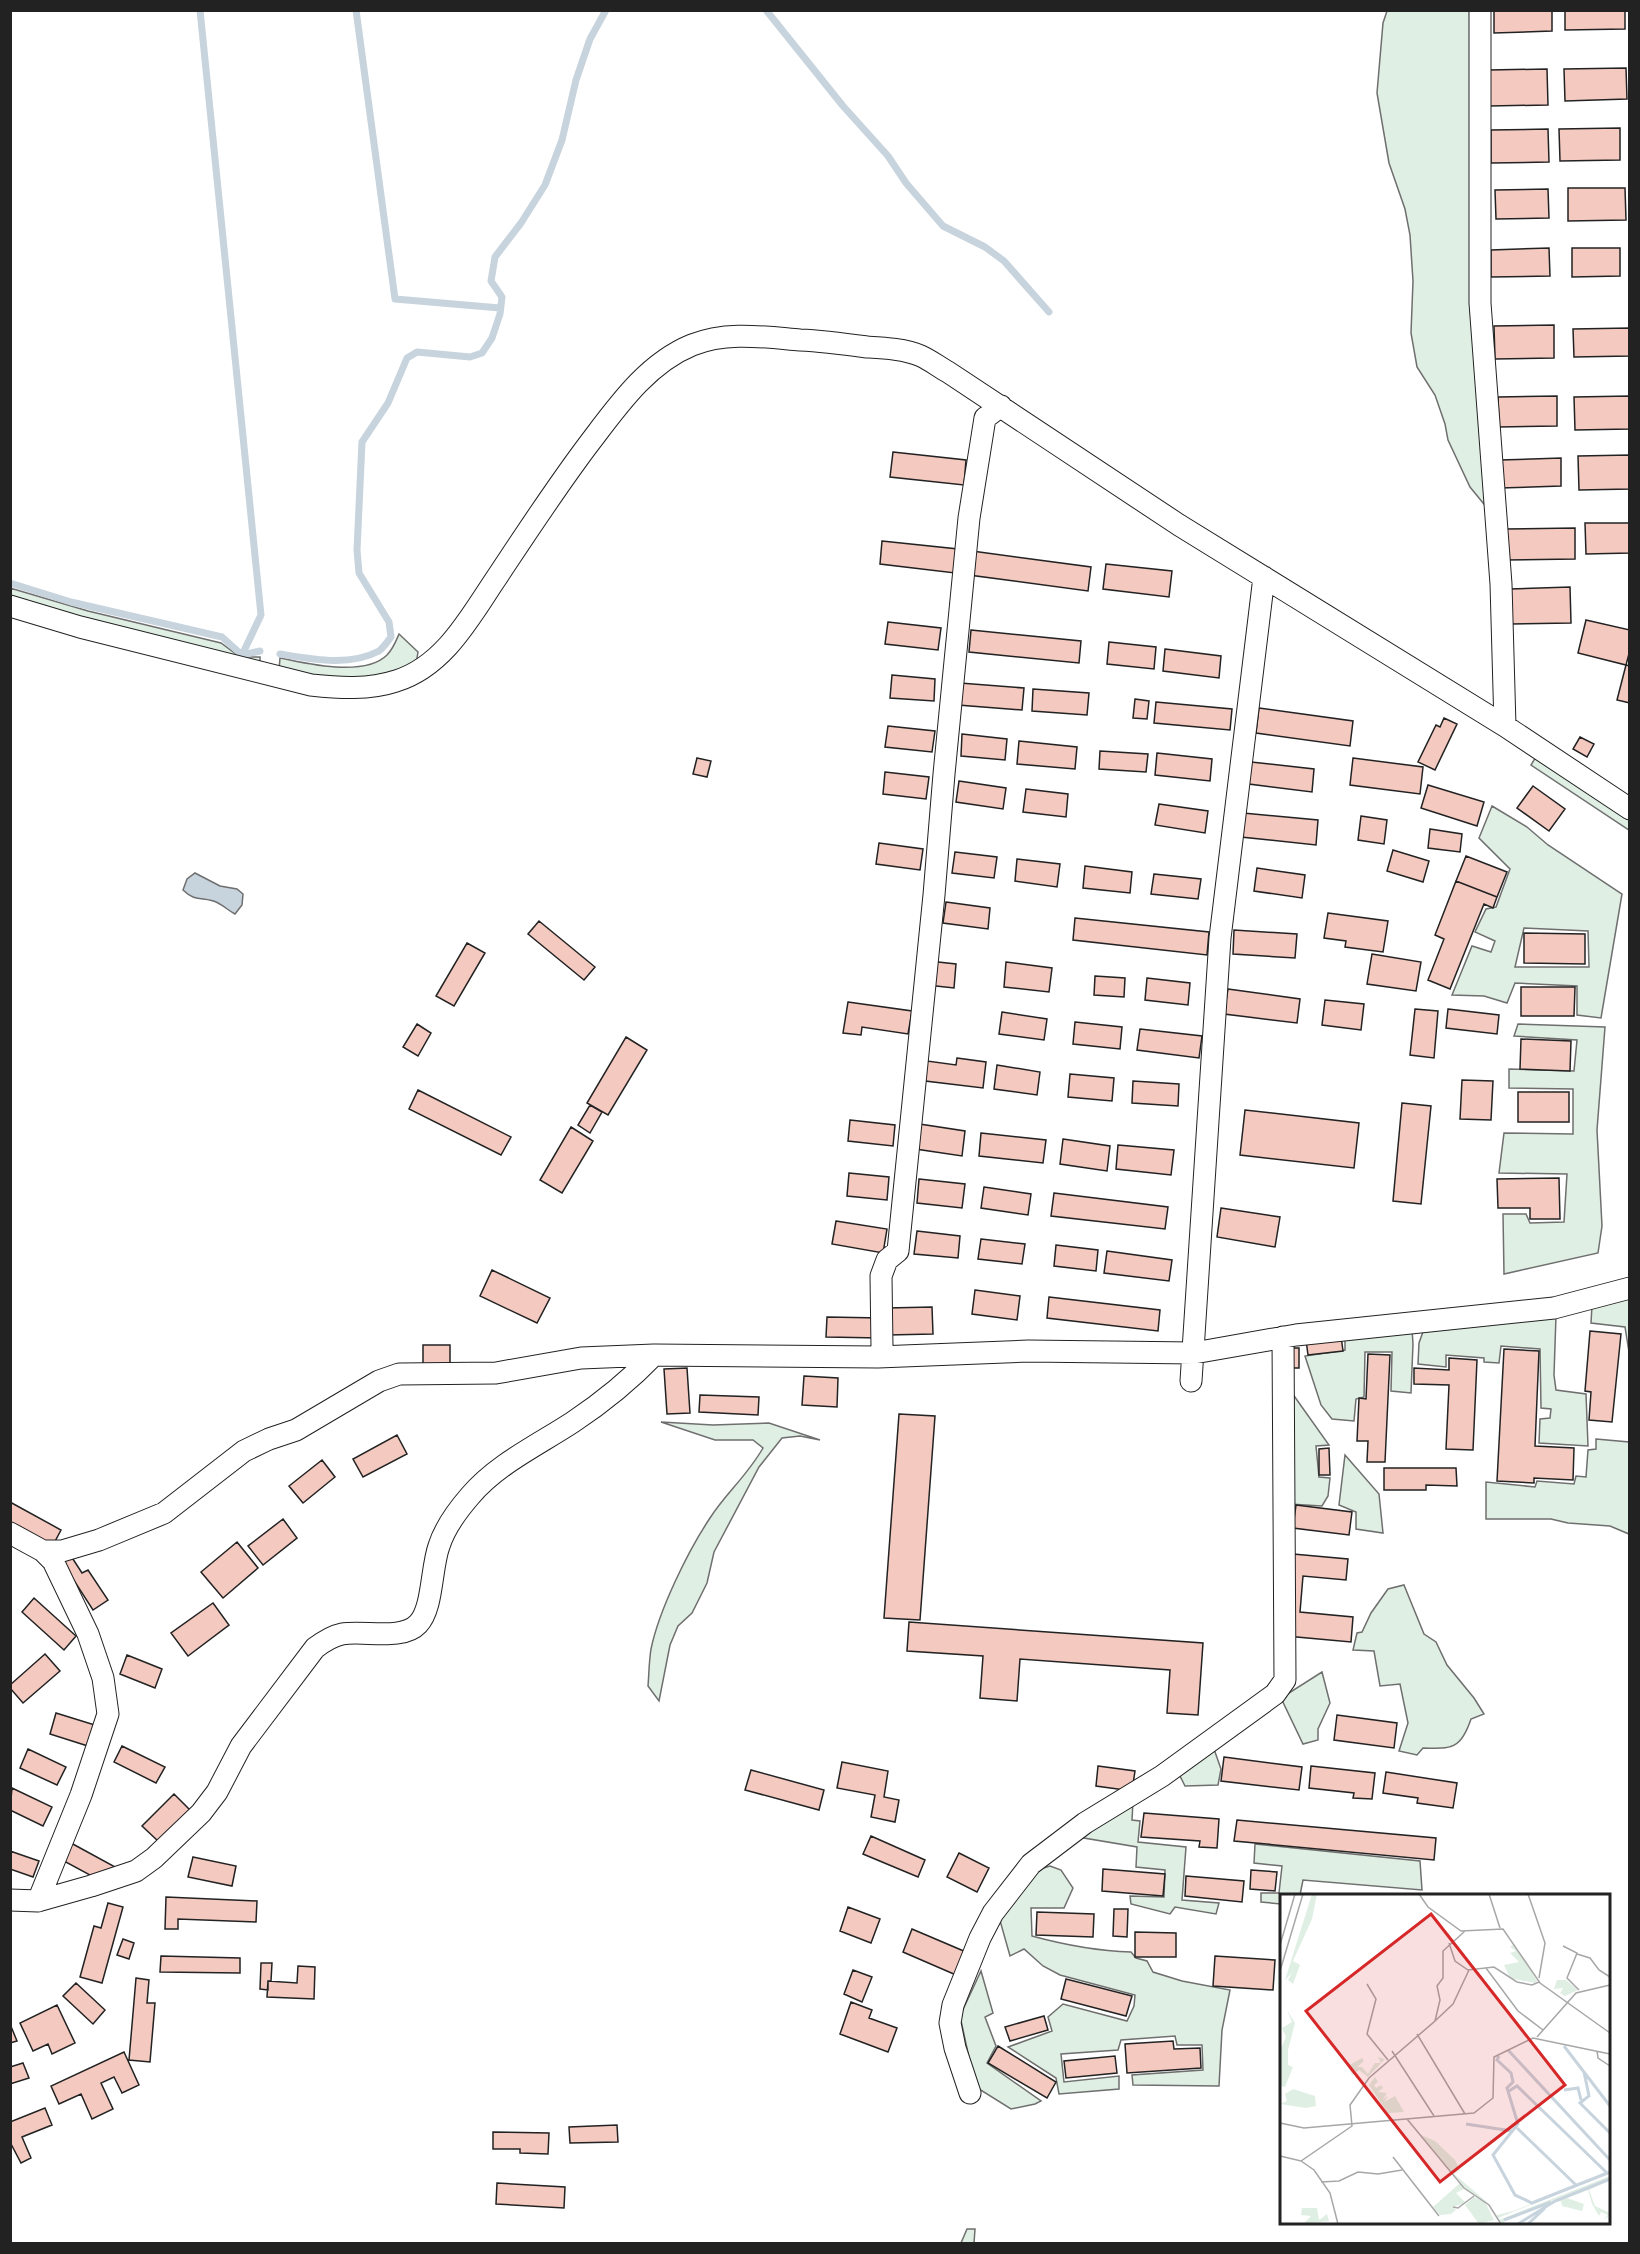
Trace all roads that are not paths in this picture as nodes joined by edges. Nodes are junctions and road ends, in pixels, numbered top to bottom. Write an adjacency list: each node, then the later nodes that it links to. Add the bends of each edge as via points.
1 (1480, 10): 5 (street, via 1480,303 1501,584)
2 (1002, 406): 3 (street); 4 (street, via 920,356 891,349 747,336 720,337 692,345 644,377 620,403 562,479 466,624 424,668 397,681 341,688 311,685); 11 (street, via 985,418 969,518 898,1251 887,1260 881,1276)
3 (1264, 577): 5 (street); 9 (street, via 1220,938)
4 (10, 606)
5 (1505, 726): 6 (street)
6 (1629, 809)
7 (1629, 1288): 8 (street, via 1554,1308)
8 (1283, 1337): 9 (street); 17 (street, via 1285,1680 1275,1694 1162,1776 1085,1823 1031,1864 993,1912 953,2005 950,2023)
9 (1194, 1353): 11 (street, via 1028,1351); 12 (street)
10 (654, 1355): 11 (street); 14 (street, via 581,1358 496,1373 399,1374 379,1381 296,1430 244,1451 164,1514 99,1540 62,1551); 16 (street, via 627,1383 492,1475 472,1494 452,1520 438,1548 428,1605 416,1626 403,1632 341,1634 325,1640 285,1685 241,1746 201,1813 154,1858 136,1871)
11 (879, 1357)
12 (1191, 1381)
13 (10, 1533): 14 (street)
14 (42, 1551): 16 (street, via 53,1561 88,1634 103,1678 108,1714 81,1795)
15 (10, 1900): 16 (street)
16 (38, 1901)
17 (970, 2092)

